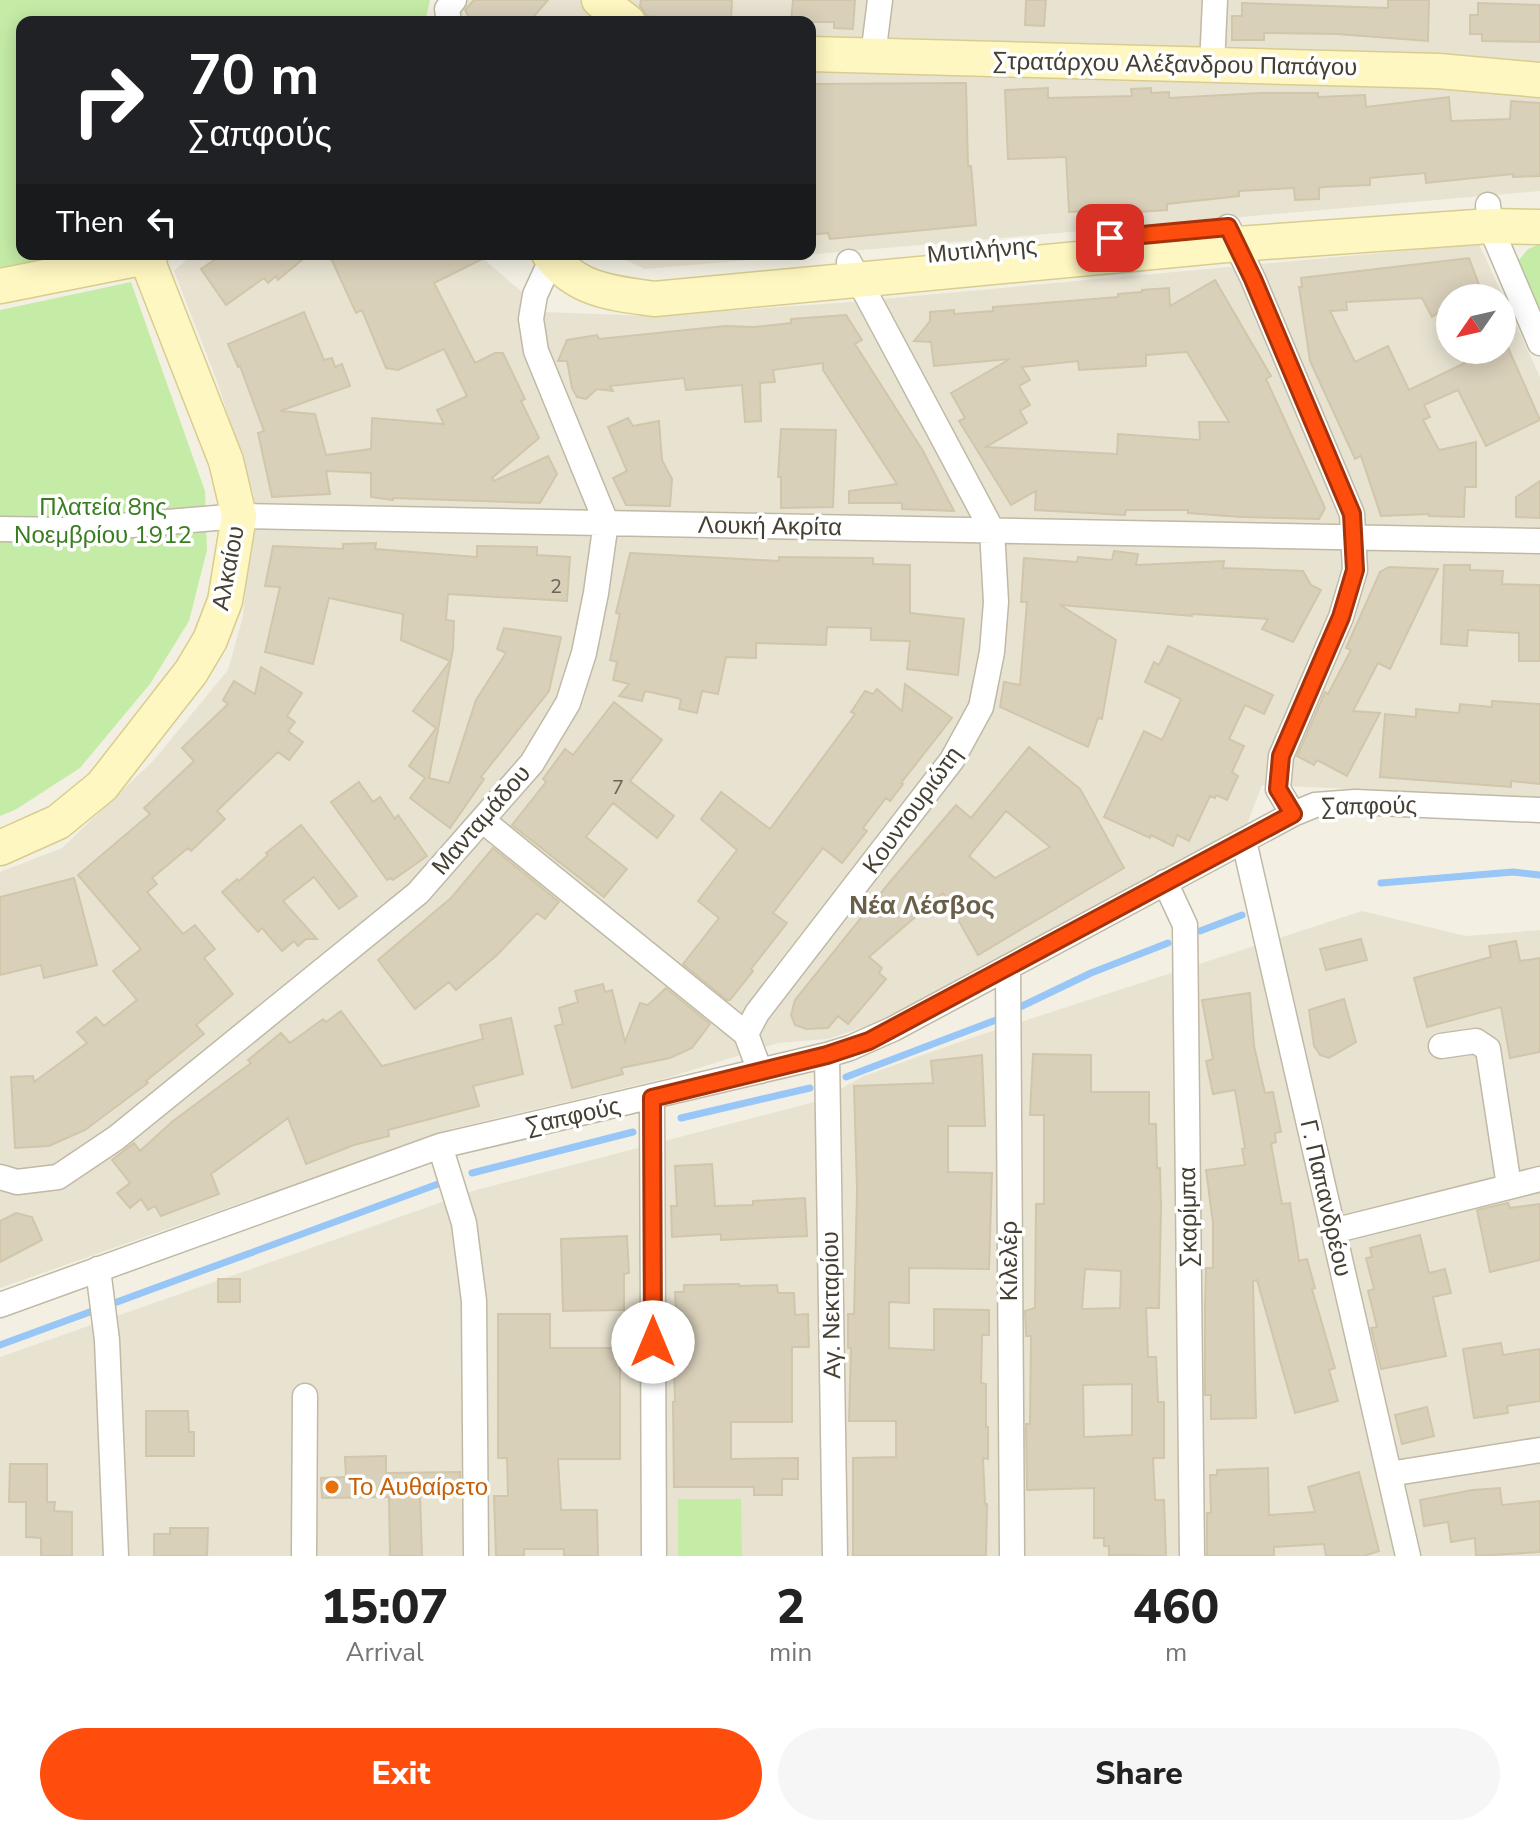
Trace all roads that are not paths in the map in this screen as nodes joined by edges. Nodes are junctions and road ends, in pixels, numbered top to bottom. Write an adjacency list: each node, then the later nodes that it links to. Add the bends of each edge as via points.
1 (599, 0): 4 (street)
2 (880, 0): 6 (street)
3 (1215, 0): 7 (street)
4 (621, 16)
5 (816, 54): 6 (street, Στρατάρχου Αλέξανδρου Παπάγου)
6 (873, 56): 7 (street, Στρατάρχου Αλέξανδρου Παπάγου)
7 (1212, 65): 8 (street, Στρατάρχου Αλέξανδρου Παπάγου, via 1438,71)
8 (1540, 80)
9 (1540, 204): 10 (street, Μυτιλήνης)
10 (1489, 216): 11 (street, Μυτιλήνης); 12 (street, Μυτιλήνης); 19 (street)
11 (1540, 227)
12 (1233, 236): 17 (street, Μυτιλήνης); 24 (street, via 1352,514)
13 (129, 260): 18 (street)
14 (151, 260): 20 (street, Αλκαίου, via 226,461)
15 (548, 260): 21 (street, via 531,319 536,351)
16 (554, 260): 17 (street, Μυτιλήνης, via 594,289 654,299)
17 (854, 271): 23 (street, Κουντουριώτη)
18 (0, 286)
19 (1540, 343)
20 (239, 516): 21 (street, Λουκή Ακρίτα); 22 (street, Λουκή Ακρίτα, via 72,530); 30 (street, Αλκαίου, via 225,601 191,672 83,803 58,822)
21 (606, 522): 23 (street, Λουκή Ακρίτα); 28 (street, Μανταμάδου, via 590,623 568,703 532,763)
22 (0, 529)
23 (992, 530): 24 (street, Λουκή Ακρίτα); 33 (street, Κουντουριώτη, via 996,602 981,707 952,760)
24 (1355, 537): 25 (street, Λουκή Ακρίτα); 27 (street, via 1355,570 1341,617 1281,756 1278,789)
25 (1540, 541)
26 (1540, 810): 27 (street, Σαπφούς, via 1355,802 1315,805)
27 (1293, 814): 29 (street, Σαπφούς)
28 (482, 820): 33 (street); 39 (street, Μανταμάδου, via 418,893 116,1138 58,1177 17,1182)
29 (1244, 841): 31 (street, Σαπφούς); 42 (street, Γ. Παπανδρέου)
30 (0, 848)
31 (1165, 882): 32 (street, Σαπφούς); 54 (street, Σκαρίμπα, via 1185,925)
32 (1008, 967): 35 (street, Σαπφούς, via 869,1041); 53 (street, Κιλελέρ)
33 (746, 1034): 36 (street)
34 (1441, 1046): 41 (street, via 1476,1041 1488,1049)
35 (827, 1055): 36 (street, Σαπφούς); 52 (street, Αγ. Νεκταρίου)
36 (760, 1071): 37 (street, Σαπφούς)
37 (652, 1098): 38 (street, Σαπφούς); 51 (street)
38 (440, 1146): 43 (street, Σαπφούς); 50 (street, via 464,1223 474,1301)
39 (0, 1177)
40 (1540, 1179): 41 (street)
41 (1509, 1186): 42 (street)
42 (1333, 1231): 47 (street, Γ. Παπανδρέου)
43 (100, 1278): 44 (street, Σαπφούς); 48 (street)
44 (0, 1305)
45 (305, 1396): 49 (street)
46 (1540, 1450): 47 (street)
47 (1389, 1474): 55 (street, Γ. Παπανδρέου)
48 (116, 1556)
49 (304, 1556)
50 (476, 1556)
51 (654, 1556)
52 (835, 1556)
53 (1012, 1556)
54 (1192, 1556)
55 (1408, 1556)

